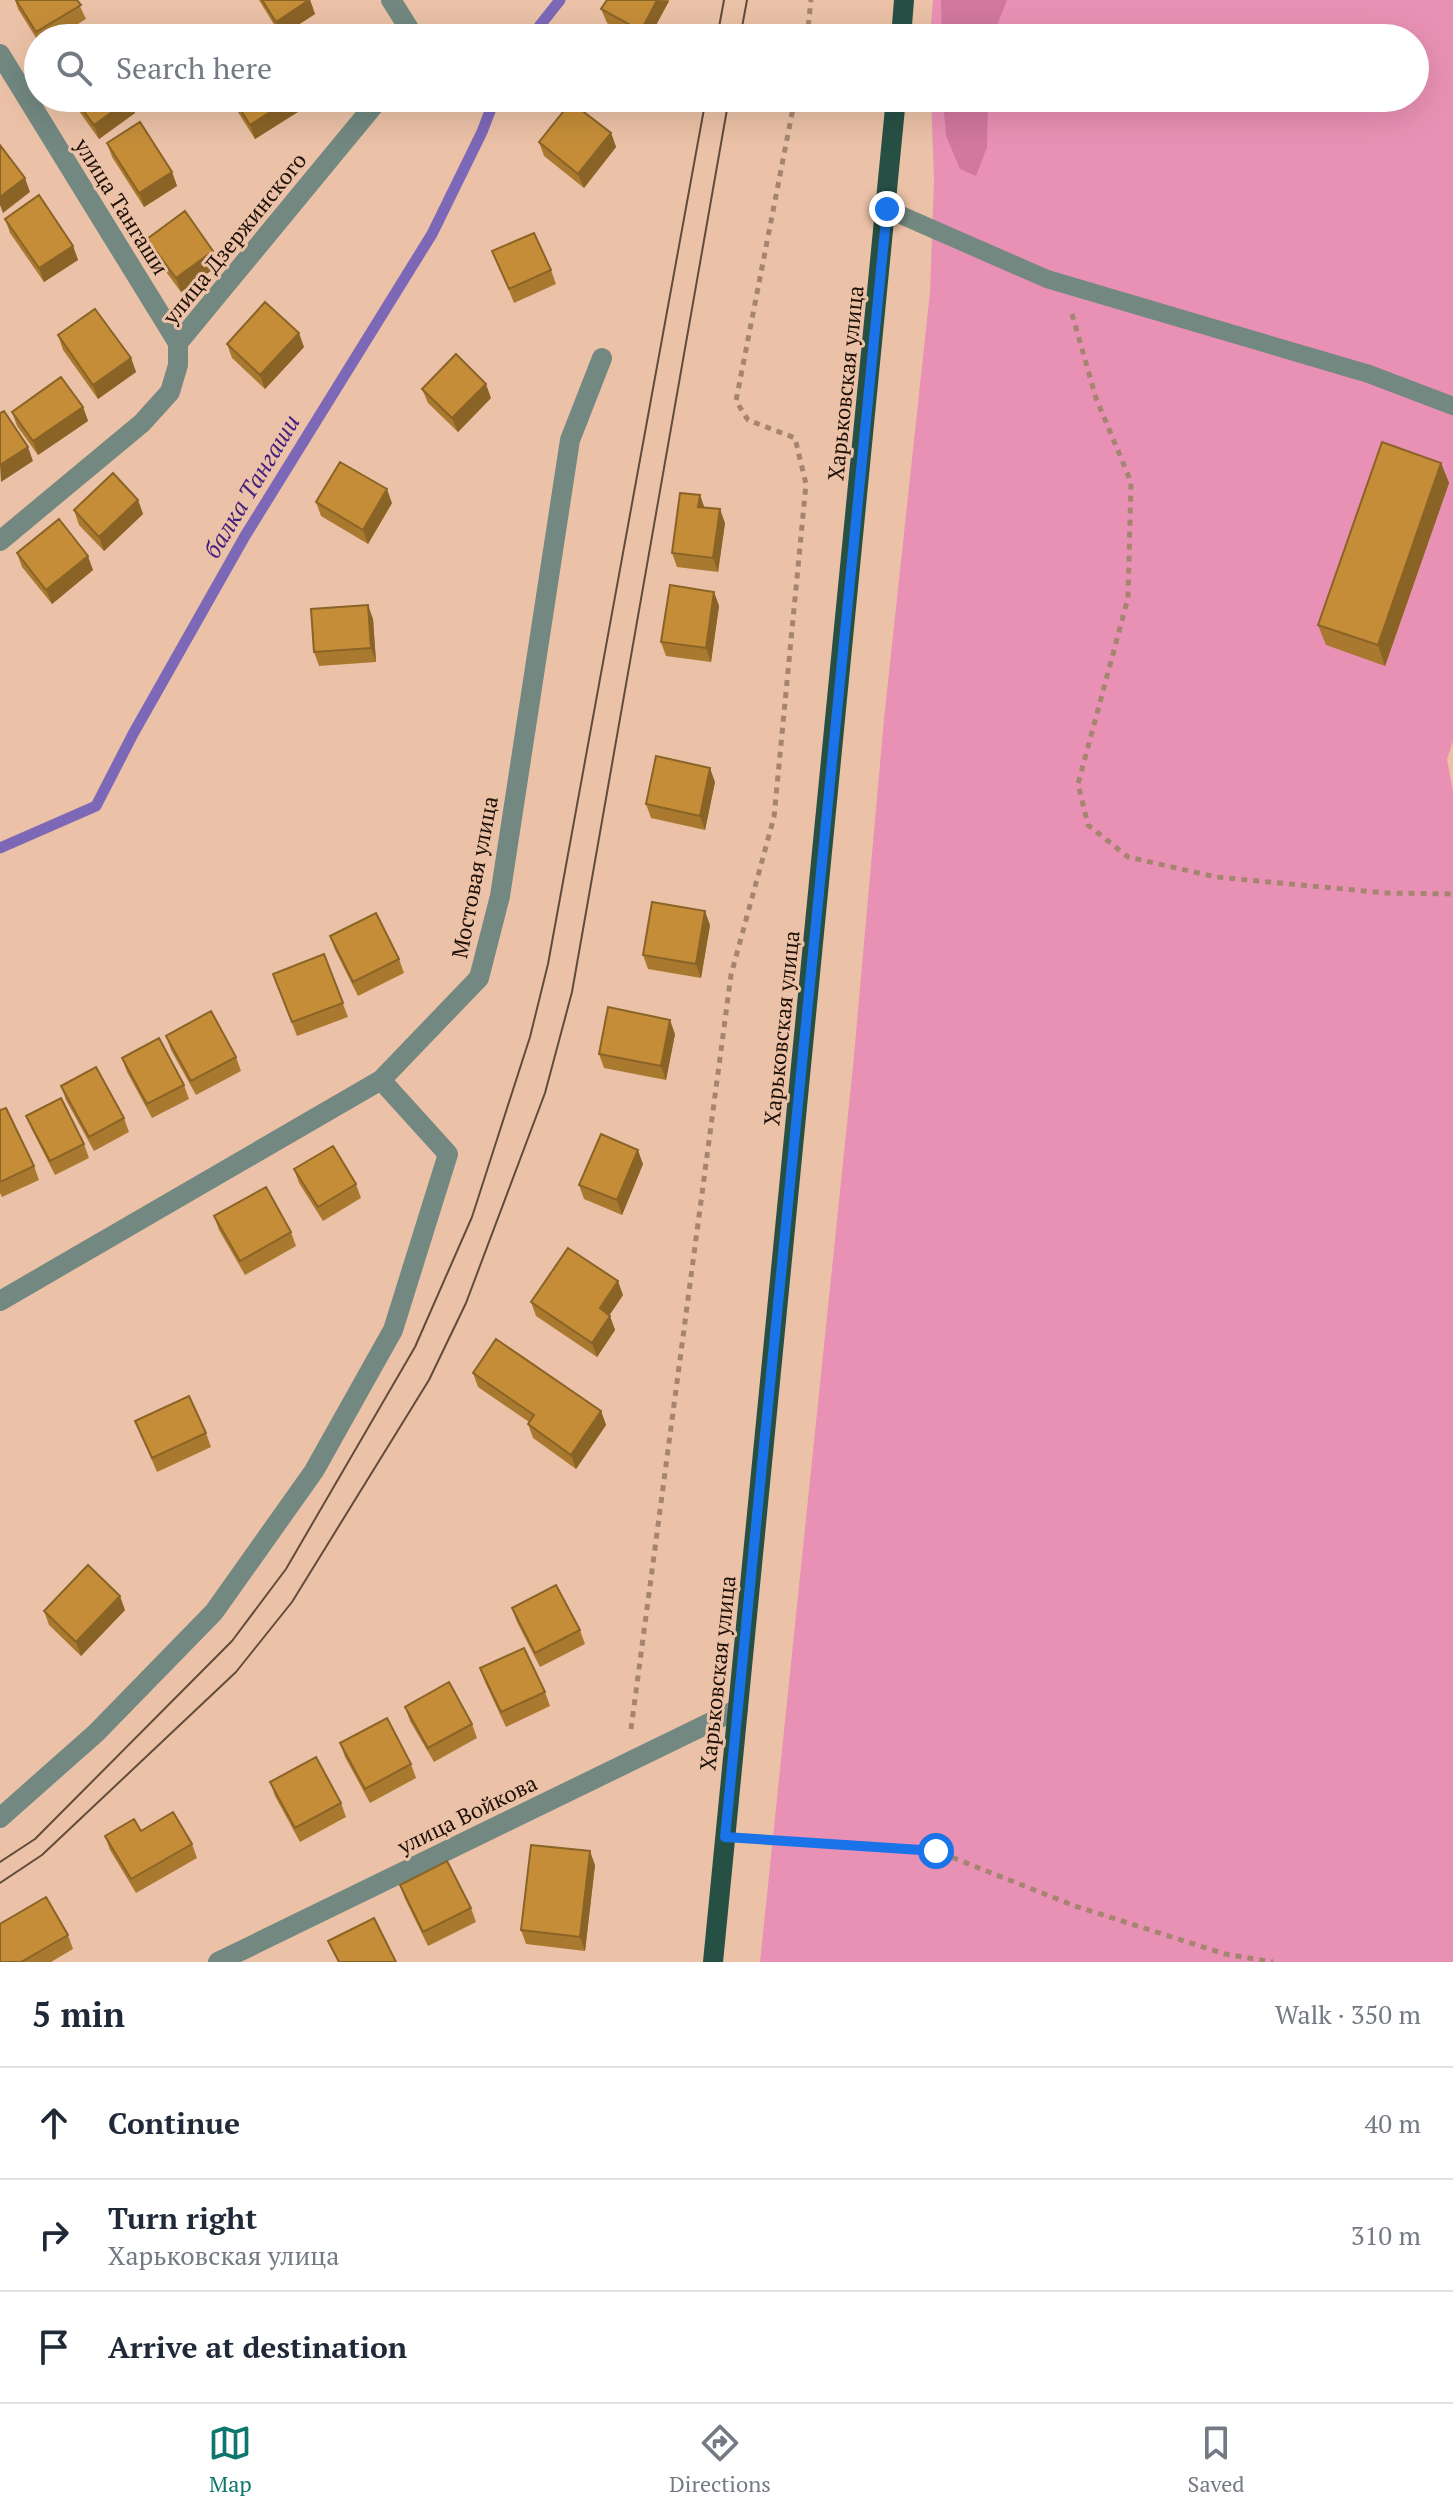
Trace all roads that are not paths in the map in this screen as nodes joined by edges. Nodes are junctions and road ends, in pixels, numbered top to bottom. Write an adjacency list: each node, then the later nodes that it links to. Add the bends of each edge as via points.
1 (391, 0): 3 (street)
2 (904, 0): 4 (main road)
3 (406, 24)
4 (902, 24)
5 (0, 54): 6 (street, улица Тангаши)
6 (24, 93)
7 (36, 112): 11 (street, улица Тангаши)
8 (368, 112): 11 (street, улица Дзержинского)
9 (895, 112): 10 (main road, Харьковская улица)
10 (887, 209): 13 (lane, via 1047,279 1369,374); 17 (main road, Харьковская улица)
11 (178, 343): 14 (street, улица Дзержинского, via 170,392 142,423)
12 (602, 358): 15 (street, Мостовая улица, via 570,440 500,896 479,978)
13 (1453, 406)
14 (0, 541)
15 (381, 1080): 16 (street, Мостовая улица); 18 (street, via 448,1154 393,1330 314,1471 214,1612 96,1733)
16 (0, 1301)
17 (738, 1709): 19 (street, улица Войкова); 20 (main road, Харьковская улица)
18 (0, 1818)
19 (218, 1962)
20 (713, 1962)

